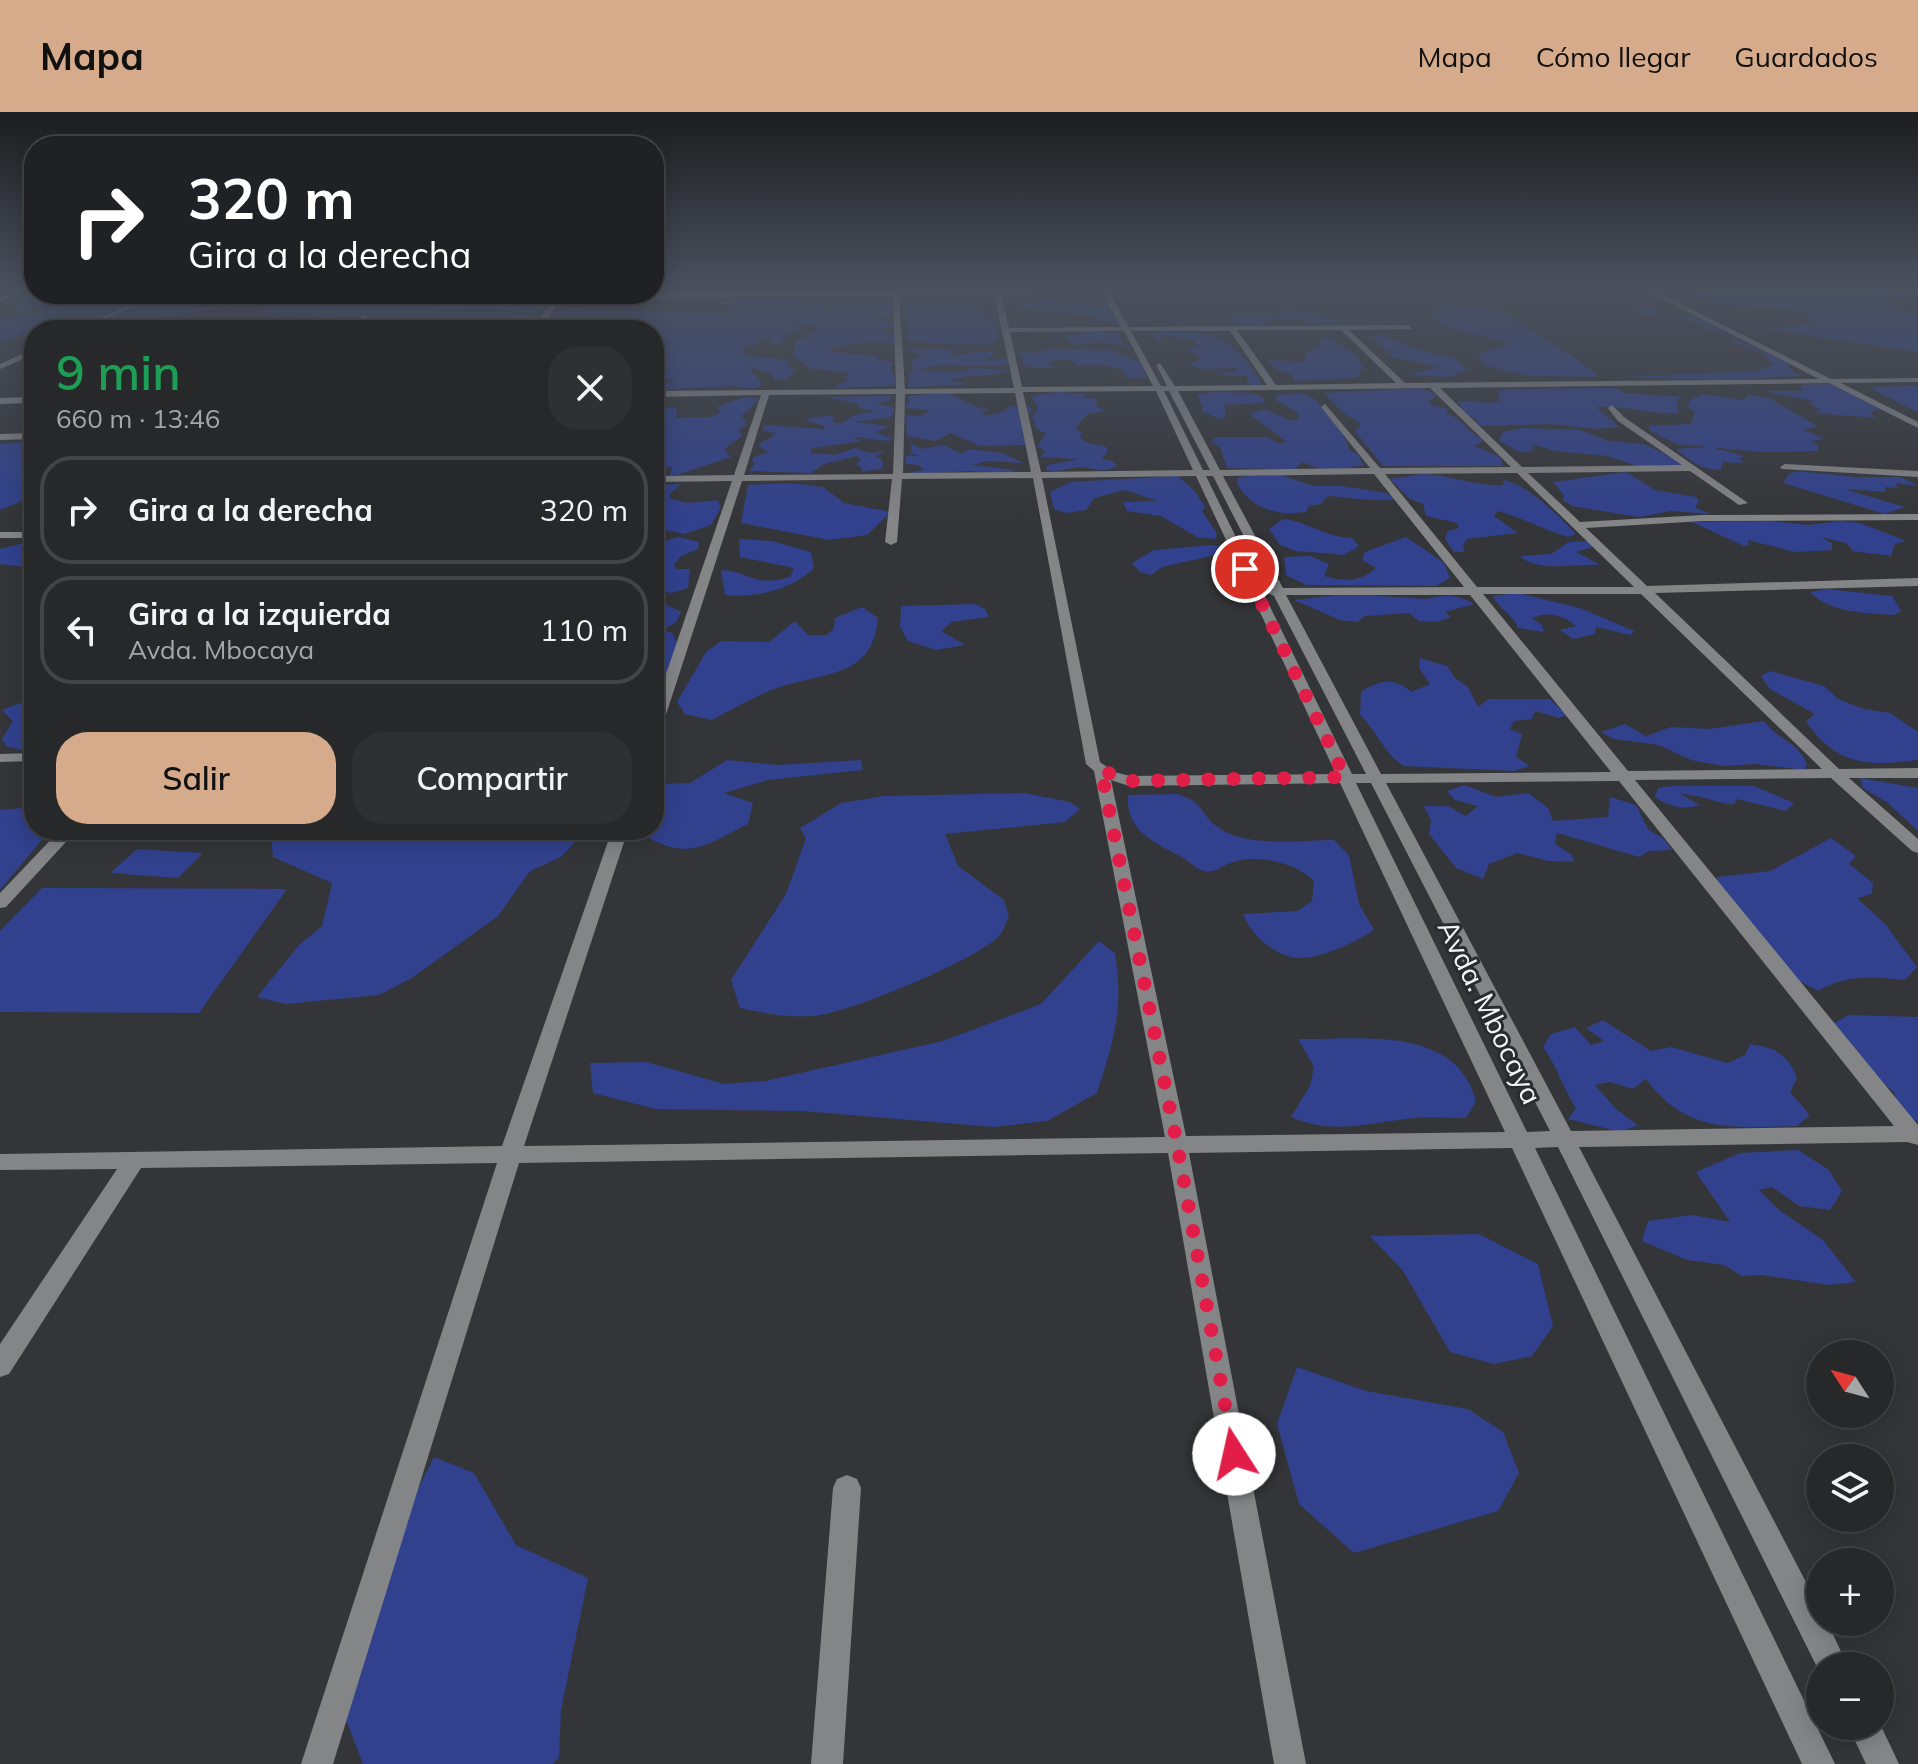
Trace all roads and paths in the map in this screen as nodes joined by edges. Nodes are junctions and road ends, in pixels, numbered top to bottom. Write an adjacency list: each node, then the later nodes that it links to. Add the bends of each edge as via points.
1 (901, 366): 14 (street)
2 (1015, 366): 13 (street)
3 (1153, 366): 12 (street, Avda. Mbocaya)
4 (1258, 366): 11 (street)
5 (1382, 366): 10 (street)
6 (1802, 366): 7 (street)
7 (1830, 380): 8 (street); 9 (street); 21 (street)
8 (1918, 380)
9 (1431, 384): 10 (street); 26 (street)
10 (1402, 385): 11 (street)
11 (1273, 387): 12 (street)
12 (1166, 389): 13 (street); 28 (street, Avda. Mbocaya)
13 (1020, 390): 14 (street); 30 (street)
14 (903, 392): 15 (street); 31 (street)
15 (766, 393): 16 (street); 32 (street)
16 (664, 394)
17 (24, 400): 18 (street)
18 (0, 401)
19 (1325, 407): 27 (street)
20 (1612, 408): 25 (street)
21 (1918, 425)
22 (24, 436): 23 (street)
23 (0, 437)
24 (1785, 467): 29 (street)
25 (1692, 468): 26 (street); 34 (street)
26 (1520, 470): 27 (street); 36 (street)
27 (1378, 472): 28 (street); 41 (street)
28 (1207, 473): 30 (street); 43 (street, Avda. Mbocaya); 44 (street)
29 (1918, 474)
30 (1037, 475): 31 (street); 48 (street, via 1093,764)
31 (900, 476): 32 (street); 39 (street)
32 (739, 478): 33 (street); 45 (street)
33 (664, 479)
34 (1743, 503)
35 (1918, 517): 36 (street, via 1703,518)
36 (1578, 525): 42 (street)
37 (0, 535): 38 (street)
38 (24, 535)
39 (891, 542)
40 (1918, 582): 42 (street)
41 (1475, 590): 42 (street); 44 (street); 49 (street)
42 (1647, 590): 51 (street)
43 (1257, 592): 44 (street); 52 (street, Avda. Mbocaya)
44 (1280, 592): 53 (street)
45 (664, 700)
46 (24, 757): 47 (street)
47 (0, 758)
48 (1101, 770): 52 (street, via 1129,781); 61 (street)
49 (1623, 773): 51 (street); 53 (street); 58 (street)
50 (1918, 773): 51 (street)
51 (1835, 774): 56 (street)
52 (1345, 777): 53 (street); 59 (street, Avda. Mbocaya)
53 (1376, 777): 60 (street)
54 (60, 840): 57 (street)
55 (617, 840): 62 (street)
56 (1918, 848)
57 (0, 903)
58 (1916, 1136): 60 (street)
59 (1521, 1140): 60 (street); 61 (street); 72 (street, Avda. Mbocaya)
60 (1565, 1140): 67 (street)
61 (1177, 1144): 62 (street); 71 (street)
62 (511, 1152): 63 (street); 69 (street)
63 (134, 1161): 64 (street); 65 (street)
64 (0, 1162)
65 (0, 1366)
66 (847, 1488): 70 (street)
67 (1826, 1652)
68 (1871, 1740): 73 (street)
69 (317, 1764)
70 (827, 1764)
71 (1290, 1764)
72 (1819, 1764)
73 (1883, 1764)

